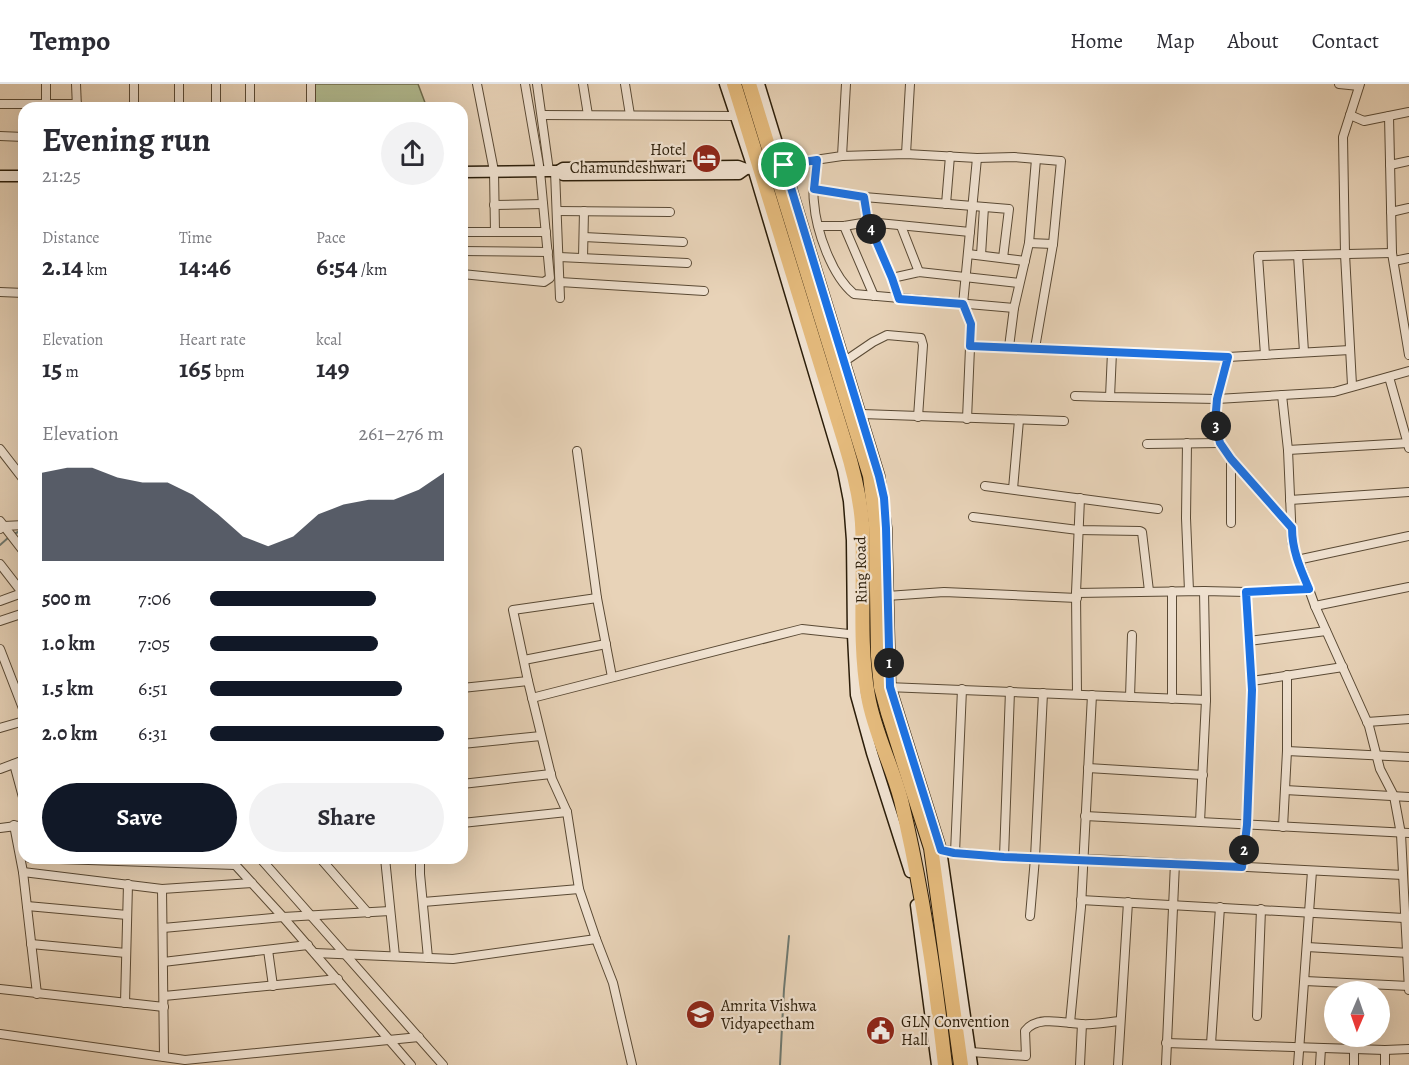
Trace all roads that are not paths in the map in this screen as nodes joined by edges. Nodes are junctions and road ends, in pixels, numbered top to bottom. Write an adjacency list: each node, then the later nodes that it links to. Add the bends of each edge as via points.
1 (46, 84): 21 (street)
2 (76, 84): 22 (street)
3 (134, 84): 23 (street)
4 (179, 84): 24 (street)
5 (216, 84): 25 (street)
6 (250, 84): 26 (street)
7 (311, 84): 27 (street)
8 (477, 84): 49 (street)
9 (525, 84): 50 (street)
10 (537, 84): 31 (street)
11 (583, 84): 33 (street)
12 (625, 84): 32 (street)
13 (724, 84): 34 (street)
14 (734, 84): 48 (highway, Ring Road)
15 (749, 84): 46 (highway, Ring Road)
16 (759, 84): 46 (street)
17 (846, 84): 40 (street)
18 (910, 84): 39 (street)
19 (1339, 84): 20 (street)
20 (1359, 85): 35 (street)
21 (46, 102)
22 (77, 102)
23 (135, 102)
24 (179, 102)
25 (216, 102)
26 (250, 102)
27 (311, 102)
28 (0, 104): 29 (street)
29 (18, 105)
30 (1409, 112): 36 (street)
31 (542, 115): 33 (street); 50 (street)
32 (630, 115): 33 (street); 34 (street)
33 (588, 116)
34 (735, 116): 48 (street)
35 (1350, 116): 36 (street, via 1360,121); 81 (street, via 1343,136)
36 (1389, 116): 47 (street)
37 (0, 136): 38 (street)
38 (18, 137)
39 (906, 154): 40 (street); 41 (street)
40 (842, 156): 44 (street)
41 (950, 156): 42 (street); 57 (street)
42 (977, 158): 43 (street); 59 (street)
43 (1036, 159): 76 (street); 77 (street, via 1061,161)
44 (817, 160): 46 (street); 54 (street)
45 (1409, 161): 47 (street)
46 (780, 165): 48 (street); 115 (street); 182 (highway, Ring Road, via 872,489 878,656)
47 (1390, 165): 65 (street)
48 (753, 168): 50 (street); 171 (highway, Ring Road, via 845,443 857,490 862,526)
49 (494, 171): 50 (street); 51 (street); 58 (street)
50 (551, 171): 56 (street); 62 (street)
51 (468, 172)
52 (0, 176): 53 (street)
53 (18, 176)
54 (814, 189): 55 (street); 67 (street)
55 (864, 197): 57 (street); 66 (street)
56 (543, 204): 58 (street); 72 (street)
57 (946, 204): 59 (street)
58 (494, 205): 71 (street)
59 (973, 207): 60 (street); 73 (street)
60 (984, 207): 82 (street); 87 (street, via 1009,209)
61 (1409, 208): 65 (street)
62 (557, 211): 63 (street); 84 (street)
63 (584, 212): 64 (street); 74 (street)
64 (670, 212)
65 (1391, 212): 85 (street)
66 (868, 222): 68 (street); 69 (street); 93 (street)
67 (819, 226): 68 (street); 100 (street, via 836,274 845,287 854,294)
68 (844, 226): 100 (street)
69 (901, 226): 73 (street); 91 (street)
70 (468, 232): 71 (street)
71 (495, 232): 72 (street)
72 (546, 232): 79 (street)
73 (970, 232): 80 (street)
74 (584, 237): 75 (street); 86 (street)
75 (683, 242)
76 (1029, 243): 77 (street); 89 (street)
77 (1053, 244): 108 (street)
78 (468, 251): 79 (street)
79 (548, 252): 92 (street, via 550,278 544,282)
80 (968, 254): 82 (street); 94 (street)
81 (1345, 254): 83 (street); 85 (street); 109 (street)
82 (981, 255): 87 (street)
83 (1298, 255): 111 (street); 112 (street, via 1258,256)
84 (558, 257): 86 (street); 95 (street)
85 (1393, 257): 88 (street); 105 (street)
86 (583, 258): 90 (street)
87 (1003, 258): 89 (street)
88 (1409, 258)
89 (1025, 261): 96 (street)
90 (687, 263)
91 (919, 272): 93 (street); 94 (street)
92 (468, 275)
93 (892, 278): 102 (street)
94 (965, 278): 96 (street); 103 (street)
95 (560, 282): 97 (street); 101 (street)
96 (1019, 283): 104 (street)
97 (704, 291)
98 (0, 292): 99 (street)
99 (18, 293)
100 (874, 296): 102 (street)
101 (560, 298)
102 (899, 299): 103 (street)
103 (963, 304): 104 (street); 106 (street, via 971,324)
104 (1014, 308): 107 (street)
105 (1405, 310): 113 (street)
106 (970, 346): 107 (street); 125 (street)
107 (1009, 347): 108 (street)
108 (1035, 348): 110 (street)
109 (1350, 350): 111 (street); 118 (street)
110 (1112, 352): 114 (street); 121 (street)
111 (1304, 352): 112 (street)
112 (1265, 355): 114 (street)
113 (1409, 355)
114 (1228, 357): 122 (street)
115 (845, 361): 123 (street); 124 (street, via 887,335 921,338)
116 (1409, 371): 117 (street)
117 (1389, 377): 118 (street); 131 (street)
118 (1352, 386): 120 (street, via 1334,392)
119 (1075, 396): 121 (street)
120 (1282, 396): 122 (street); 133 (street)
121 (1110, 398): 122 (street)
122 (1217, 399): 129 (street, via 1215,423)
123 (862, 414): 124 (street); 162 (street, via 884,498)
124 (918, 417): 125 (street)
125 (967, 419): 126 (street)
126 (1019, 420): 127 (street); 138 (street)
127 (1064, 421)
128 (1187, 443): 129 (street); 130 (street); 158 (street)
129 (1220, 443): 135 (street)
130 (1147, 444)
131 (1408, 445): 133 (street)
132 (0, 449): 136 (street)
133 (1288, 450): 141 (street)
134 (577, 451): 164 (street)
135 (1231, 459): 144 (street); 147 (street)
136 (18, 472)
137 (985, 486): 138 (street)
138 (1013, 489): 140 (street)
139 (1409, 492): 141 (street)
140 (1080, 498): 142 (street); 148 (street)
141 (1290, 500): 147 (street)
142 (1158, 508)
143 (973, 517): 148 (street)
144 (1231, 523)
145 (18, 525): 146 (street)
146 (1, 526): 150 (street)
147 (1292, 528): 151 (street)
148 (1078, 530): 156 (street, via 1142,532); 163 (street)
149 (1409, 536): 151 (street)
150 (18, 544)
151 (1297, 560): 155 (street)
152 (0, 564): 153 (street)
153 (18, 587)
154 (1409, 587): 166 (street)
155 (1309, 589): 160 (street); 166 (street)
156 (1149, 591): 157 (street); 163 (street)
157 (1172, 591): 158 (street); 191 (street)
158 (1189, 591): 159 (street)
159 (1204, 591): 160 (street); 192 (street)
160 (1246, 592): 172 (street)
161 (18, 596): 165 (street)
162 (887, 596): 163 (street, via 944,592); 182 (street)
163 (1077, 596): 186 (street)
164 (597, 598): 173 (street); 175 (street, via 513,610)
165 (0, 601)
166 (1315, 606): 169 (street)
167 (18, 617): 168 (street)
168 (0, 621)
169 (1326, 631): 172 (street); 176 (street)
170 (1132, 635): 189 (street)
171 (858, 636): 178 (street, via 802,629); 299 (highway, Ring Road, via 867,696 898,788 915,857 937,992)
172 (1249, 641): 180 (street)
173 (606, 644): 175 (street); 178 (street)
174 (0, 649): 188 (street)
175 (524, 660): 179 (street)
176 (1343, 667): 177 (street); 194 (street)
177 (1287, 675): 180 (street); 199 (street)
178 (612, 677): 190 (street)
179 (528, 681): 181 (street); 190 (street)
180 (1252, 681): 219 (street)
181 (468, 687)
182 (886, 687): 183 (street); 224 (highway, Ring Road, via 888,713)
183 (963, 689): 184 (street); 225 (street)
184 (1010, 691): 185 (street); 226 (street)
185 (1043, 693): 186 (street); 227 (street)
186 (1077, 694): 187 (street)
187 (1092, 695): 189 (street); 204 (street)
188 (18, 696)
189 (1130, 696): 191 (street)
190 (532, 698): 197 (street)
191 (1172, 699): 192 (street)
192 (1206, 700): 207 (street)
193 (1409, 719): 194 (street)
194 (1367, 722): 200 (street)
195 (18, 723): 196 (street)
196 (0, 729)
197 (542, 736): 198 (street); 206 (street)
198 (468, 743)
199 (1287, 751): 200 (street); 210 (street)
200 (1376, 755): 201 (street); 211 (street)
201 (1409, 758)
202 (18, 762): 203 (street)
203 (14, 764): 205 (street); 208 (street)
204 (1088, 768): 207 (street); 214 (street)
205 (0, 769)
206 (551, 774): 209 (street); 213 (street)
207 (1203, 775): 216 (street)
208 (18, 779)
209 (468, 783)
210 (1285, 790): 211 (street); 220 (street)
211 (1394, 796): 212 (street); 222 (street)
212 (1409, 797)
213 (567, 812): 215 (street); 244 (street)
214 (1085, 816): 216 (street); 228 (street)
215 (468, 822)
216 (1200, 822): 219 (street)
217 (14, 825): 218 (street); 221 (street); 223 (street)
218 (18, 825)
219 (1247, 825): 220 (street); 237 (street)
220 (1283, 827): 222 (street)
221 (0, 828)
222 (1405, 833): 240 (street)
223 (18, 842)
224 (936, 849): 225 (street); 296 (street); 304 (highway, Ring Road)
225 (954, 853): 226 (street)
226 (1004, 857): 227 (street)
227 (1035, 858): 228 (street); 257 (street)
228 (1083, 859): 229 (street); 245 (street)
229 (1175, 863): 237 (street); 248 (street)
230 (22, 864): 239 (street)
231 (206, 864): 236 (street)
232 (265, 864): 256 (street)
233 (325, 864): 254 (street)
234 (386, 864): 252 (street)
235 (420, 864): 246 (street)
236 (235, 865): 241 (street)
237 (1242, 867): 238 (street)
238 (1312, 871): 240 (street); 253 (street)
239 (23, 872): 242 (street); 249 (street)
240 (1403, 875): 259 (street)
241 (252, 883): 243 (street); 258 (street)
242 (128, 885): 243 (street); 255 (street)
243 (162, 889): 260 (street)
244 (579, 889): 246 (street); 261 (street)
245 (1081, 900): 247 (street); 284 (street)
246 (423, 902): 271 (street)
247 (1128, 902): 248 (street); 283 (street)
248 (1173, 904): 250 (street); 289 (street)
249 (27, 906): 255 (street); 262 (street)
250 (1220, 907): 251 (street); 290 (street)
251 (1261, 909): 253 (street); 282 (street)
252 (390, 911): 254 (street); 270 (street)
253 (1310, 911): 259 (street); 264 (street)
254 (368, 913): 256 (street)
255 (127, 915): 266 (street)
256 (312, 916): 258 (street); 268 (street)
257 (1030, 916)
258 (283, 917): 260 (street); 263 (street)
259 (1404, 918): 269 (street)
260 (163, 928): 272 (street)
261 (596, 939): 271 (street, via 453,959); 303 (street, via 613,983)
262 (31, 944): 266 (street); 278 (street)
263 (308, 945): 265 (street); 267 (street)
264 (1307, 947): 269 (street); 274 (street)
265 (268, 950): 272 (street); 275 (street)
266 (126, 953): 280 (street)
267 (315, 953): 268 (street); 273 (street)
268 (343, 953): 270 (street); 287 (street)
269 (1407, 953): 276 (street)
270 (394, 956): 271 (street)
271 (428, 958)
272 (163, 962): 279 (street)
273 (338, 979): 275 (street); 288 (street)
274 (1305, 981): 276 (street); 291 (street)
275 (273, 986): 279 (street)
276 (1409, 987)
277 (0, 989): 278 (street)
278 (37, 994): 280 (street)
279 (164, 996): 281 (street)
280 (124, 1003): 281 (street)
281 (164, 1007): 298 (street)
282 (1257, 1016)
283 (1120, 1021): 285 (street); 308 (street)
284 (1070, 1023): 285 (street); 297 (street, via 1033,1023 1025,1031)
285 (1082, 1024): 307 (street)
286 (0, 1034): 298 (street)
287 (419, 1037): 288 (street); 302 (street)
288 (390, 1039): 300 (street); 301 (street)
289 (1166, 1042): 290 (street); 309 (street)
290 (1211, 1044): 291 (street)
291 (1300, 1047): 292 (street); 310 (street)
292 (1321, 1048): 293 (street); 311 (street)
293 (1354, 1049): 295 (street); 312 (street)
294 (1409, 1049): 295 (street)
295 (1385, 1050): 313 (street)
296 (971, 1052): 297 (street); 305 (street)
297 (1026, 1056): 306 (street)
298 (164, 1057): 300 (street)
299 (940, 1060)
300 (185, 1063)
301 (411, 1065)
302 (443, 1065)
303 (632, 1065)
304 (961, 1065)
305 (972, 1065)
306 (1027, 1065)
307 (1080, 1065)
308 (1118, 1065)
309 (1166, 1065)
310 (1298, 1065)
311 (1320, 1065)
312 (1354, 1065)
313 (1385, 1065)

